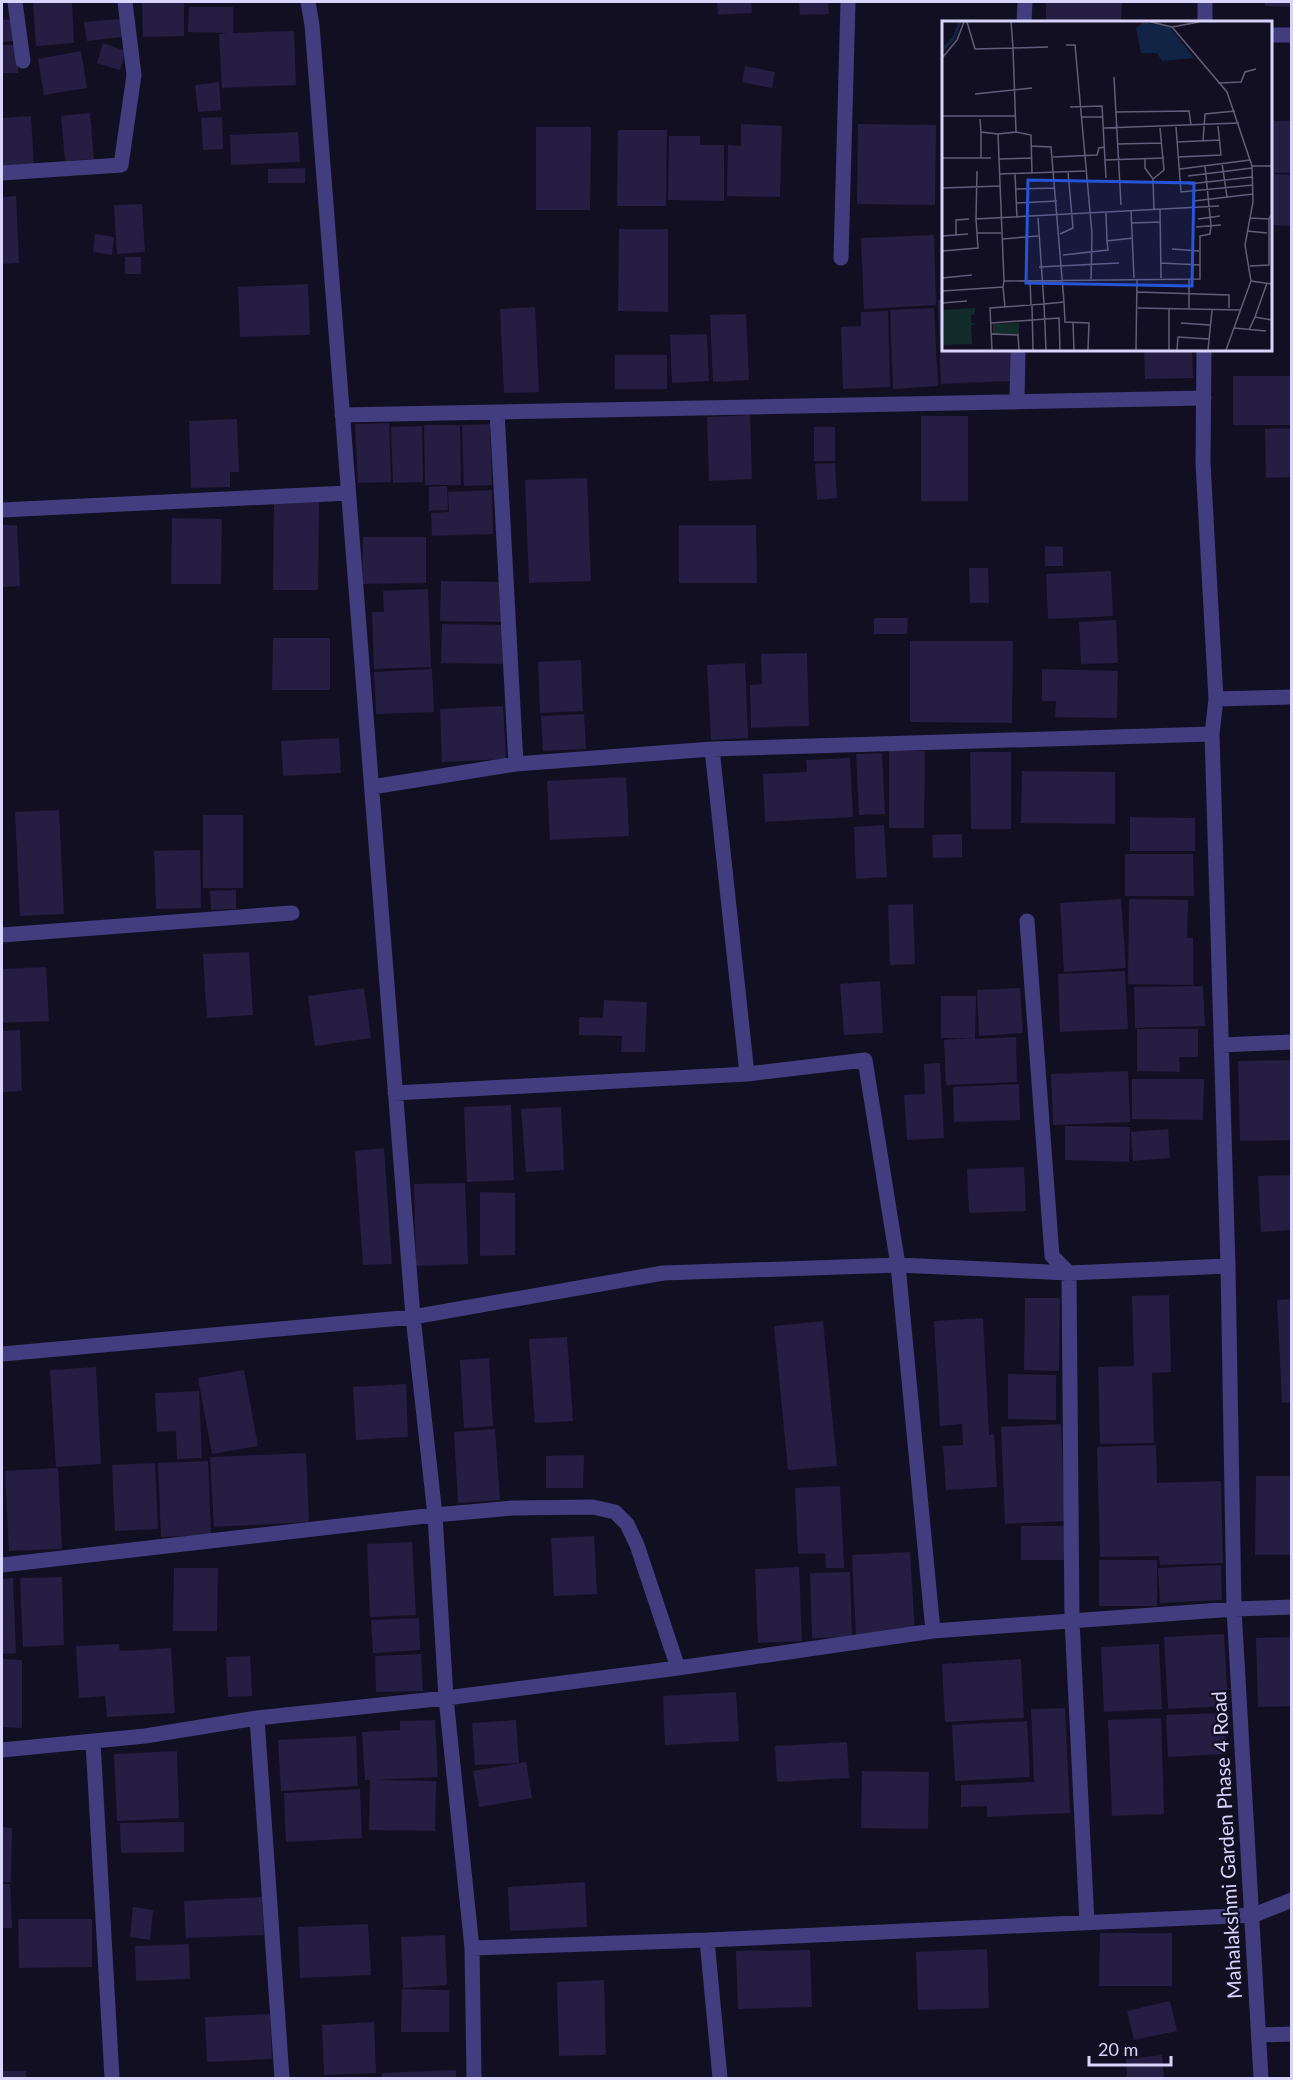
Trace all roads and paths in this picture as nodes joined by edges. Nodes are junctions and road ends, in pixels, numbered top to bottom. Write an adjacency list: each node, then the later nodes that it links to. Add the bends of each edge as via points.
1 (15, 2): 11 (street)
2 (125, 2): 12 (street, via 134,75 121,165)
3 (308, 2): 19 (street)
4 (848, 2): 13 (street)
5 (1025, 2): 7 (street)
6 (1205, 2): 8 (street)
7 (1024, 21)
8 (1205, 21)
9 (1272, 35): 10 (street)
10 (1292, 35)
11 (23, 61)
12 (2, 173)
13 (841, 258)
14 (1018, 351): 17 (street)
15 (1204, 351): 16 (street, Mahalakshmi Garden Phase 4 Road)
16 (1204, 398): 17 (street); 23 (street, Mahalakshmi Garden Phase 4 Road, via 1203,463)
17 (1017, 401): 18 (street)
18 (497, 412): 19 (street); 26 (street)
19 (342, 415): 20 (street)
20 (348, 493): 21 (street); 27 (street)
21 (2, 510)
22 (1292, 697): 23 (street)
23 (1216, 699): 24 (street, Mahalakshmi Garden Phase 4 Road)
24 (1212, 734): 25 (street); 32 (street, Mahalakshmi Garden Phase 4 Road)
25 (712, 749): 26 (street); 33 (street)
26 (516, 764): 27 (street)
27 (372, 787): 34 (street)
28 (292, 913): 30 (street)
29 (1026, 921): 37 (street, via 1052,1256)
30 (2, 935)
31 (1292, 1041): 32 (street)
32 (1221, 1045): 36 (street, Mahalakshmi Garden Phase 4 Road)
33 (747, 1074): 34 (street); 35 (street, via 865,1060)
34 (395, 1094): 38 (street)
35 (898, 1265): 37 (street); 38 (street, via 663,1273); 45 (street)
36 (1228, 1266): 37 (street); 43 (street, Mahalakshmi Garden Phase 4 Road)
37 (1069, 1273): 44 (street)
38 (413, 1317): 39 (street); 40 (street)
39 (2, 1354)
40 (435, 1515): 41 (street); 46 (street, via 512,1508 593,1507 615,1512 627,1524 637,1545); 47 (street)
41 (2, 1565)
42 (1292, 1607): 43 (street)
43 (1234, 1609): 44 (street); 52 (street, Mahalakshmi Garden Phase 4 Road)
44 (1072, 1620): 45 (street); 53 (street)
45 (933, 1631): 46 (street)
46 (678, 1668): 47 (street)
47 (446, 1698): 48 (street); 55 (street)
48 (257, 1718): 49 (street); 59 (street)
49 (93, 1742): 50 (street); 58 (street)
50 (2, 1750)
51 (1292, 1900): 52 (street)
52 (1254, 1915): 53 (street); 57 (street, Mahalakshmi Garden Phase 4 Road)
53 (1087, 1923): 54 (street)
54 (707, 1940): 55 (street); 61 (street)
55 (472, 1947): 60 (street)
56 (1292, 2034): 57 (street)
57 (1259, 2035): 62 (street, Mahalakshmi Garden Phase 4 Road)
58 (112, 2079)
59 (282, 2079)
60 (474, 2079)
61 (720, 2079)
62 (1262, 2079)

